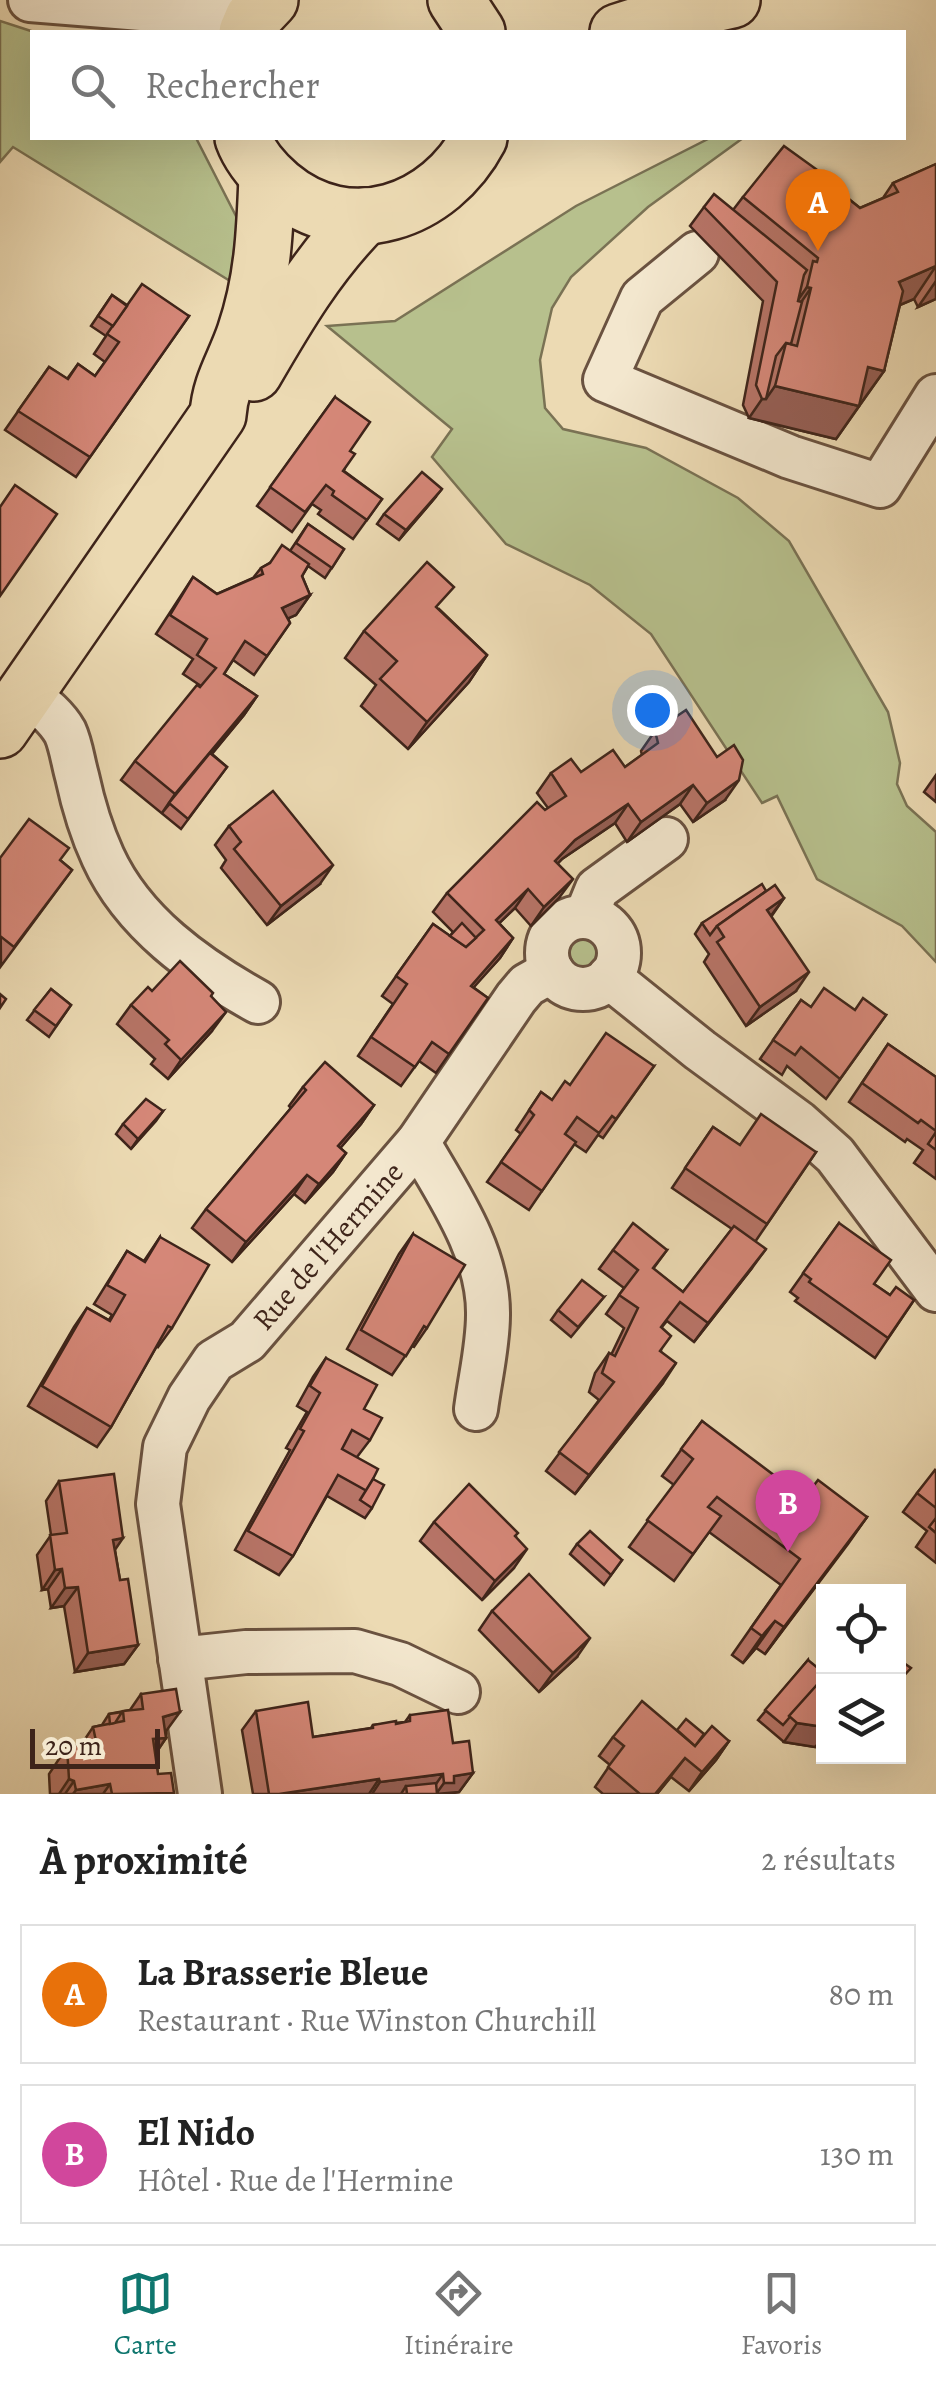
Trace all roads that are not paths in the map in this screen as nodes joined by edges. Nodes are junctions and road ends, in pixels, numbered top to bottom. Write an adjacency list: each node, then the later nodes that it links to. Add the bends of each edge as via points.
1 (456, 0): 6 (main road)
2 (732, 0): 7 (main road)
3 (35, 1): 4 (street); 5 (street)
4 (257, 17)
5 (94, 30)
6 (476, 30)
7 (624, 30)
8 (479, 140): 10 (main road, via 444,185 420,201)
9 (255, 157): 10 (main road, via 288,194 338,214); 13 (main road, via 263,268 220,390)
10 (364, 216): 13 (main road, via 306,285 234,408)
11 (697, 253): 12 (street, via 642,298 604,380 790,458 880,486)
12 (936, 396)
13 (218, 415): 14 (main road)
14 (14, 712): 19 (street, via 54,716 66,734 102,857 134,906 197,965)
15 (666, 839): 16 (street, via 597,889)
16 (586, 916): 17 (street, via 552,933); 18 (street, via 612,930 618,944)
17 (552, 971): 18 (street, via 574,988); 20 (street, Rue de l'Hermine, via 516,998)
18 (609, 977): 21 (street, via 835,1154)
19 (258, 1002)
20 (418, 1142): 22 (street, via 482,1270 488,1314); 23 (street, Rue de l'Hermine, via 247,1340 214,1361 175,1424 162,1460 158,1504)
21 (936, 1290)
22 (476, 1409)
23 (180, 1659): 24 (street, via 355,1651); 25 (street, Rue de l'Hermine)
24 (458, 1692)
25 (200, 1794)

